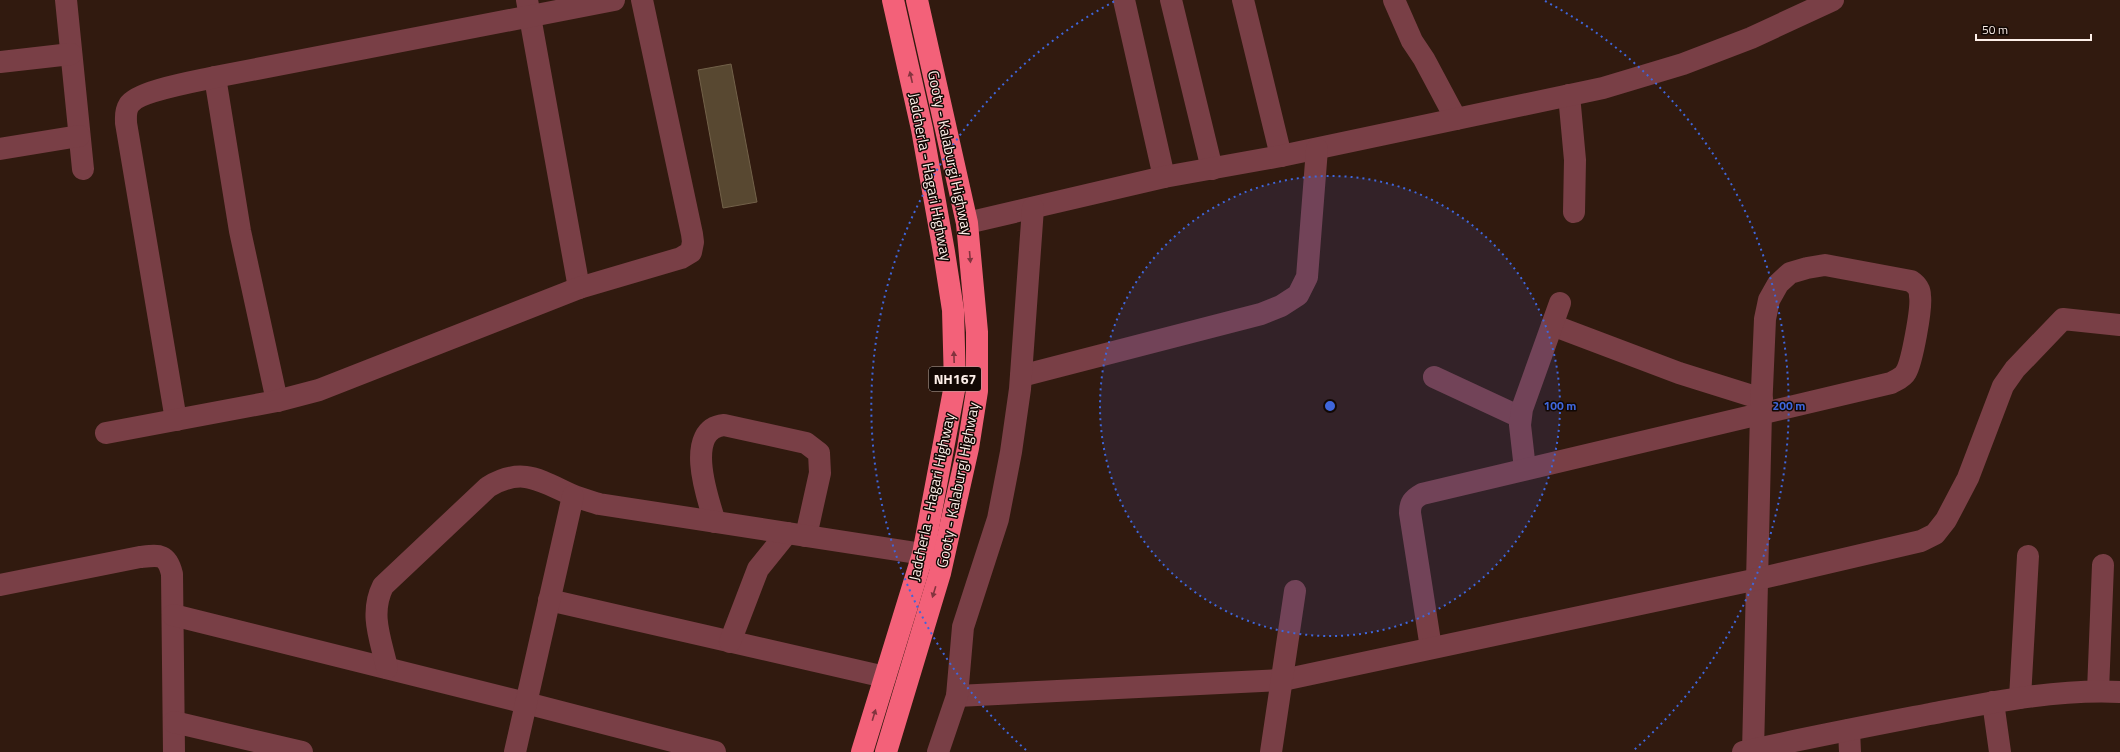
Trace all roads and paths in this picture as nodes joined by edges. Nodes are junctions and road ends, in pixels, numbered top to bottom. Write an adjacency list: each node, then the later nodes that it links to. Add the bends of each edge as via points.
1 (66, 0): 12 (street)
2 (614, 0): 11 (street)
3 (642, 0): 27 (street, via 692,234 691,252 681,258)
4 (893, 0): 42 (highway, Jadcherla - Hagari Highway / NH167, one-way to 4, via 955,385 953,310 922,129)
5 (917, 0): 26 (highway, Gooty - Kalaburgi Highway / NH167)
6 (1124, 0): 23 (street)
7 (1171, 0): 22 (street)
8 (1243, 0): 20 (street)
9 (1394, 0): 16 (street, via 1409,34)
10 (1833, 0): 15 (street, via 1750,38 1683,64)
11 (529, 8): 14 (street); 27 (street)
12 (71, 54): 13 (street); 17 (street)
13 (0, 62)
14 (215, 77): 33 (street, via 240,231); 36 (street, via 139,97 130,104 126,112)
15 (1570, 95): 16 (street); 25 (street, via 1575,160)
16 (1456, 119): 19 (street)
17 (79, 136): 18 (street); 21 (street)
18 (0, 149)
19 (1317, 149): 20 (street); 31 (street, via 1307,277 1298,295 1282,306 1261,314)
20 (1281, 156): 22 (street)
21 (83, 169)
22 (1212, 169): 23 (street)
23 (1164, 177): 24 (street)
24 (1033, 208): 26 (street); 31 (street)
25 (1574, 212)
26 (967, 223): 69 (highway, Gooty - Kalaburgi Highway / NH167, one-way to 69, via 977,332 977,391 968,448 940,573)
27 (580, 288): 33 (street, via 319,390)
28 (1560, 302): 29 (street)
29 (1552, 325): 34 (street); 35 (street)
30 (2120, 325): 45 (street, via 2063,319 2015,369 2003,386 1968,478 1946,520 1935,534 1921,541)
31 (1021, 376): 57 (street, via 1011,452 998,519 963,627)
32 (1434, 377): 35 (street)
33 (277, 401): 36 (street)
34 (1761, 406): 34 (street, via 1766,312 1778,284 1790,272 1825,265 1911,281 1916,285 1921,298 1910,364 1899,379); 38 (street); 45 (street)
35 (1520, 417): 38 (street)
36 (176, 420): 37 (street)
37 (106, 433)
38 (1526, 469): 51 (street, via 1422,494 1411,502 1410,513)
39 (573, 496): 40 (street, via 599,504); 48 (street); 52 (street, via 548,482 525,476 500,479 488,487 384,586 377,599 376,612)
40 (715, 522): 41 (street); 41 (street, via 704,487 701,457 707,434 712,429 724,425 806,443 819,453 820,474)
41 (796, 534): 42 (street); 50 (street, via 758,569)
42 (923, 554): 53 (highway, Jadcherla - Hagari Highway / NH167)
43 (2028, 556): 58 (street)
44 (2104, 565): 55 (street)
45 (1758, 579): 51 (street); 63 (street)
46 (0, 585): 49 (street, via 111,562 164,557 170,562 172,574)
47 (1295, 591): 54 (street)
48 (549, 600): 50 (street); 60 (street)
49 (173, 615): 52 (street); 61 (street)
50 (730, 642): 53 (street)
51 (1432, 648): 54 (street)
52 (387, 668): 60 (street)
53 (886, 677): 68 (highway, Jadcherla - Hagari Highway / NH167, one-way to 53)
54 (1283, 680): 57 (street); 71 (street)
55 (2098, 691): 56 (street); 58 (street)
56 (2120, 692)
57 (957, 696): 70 (street)
58 (2020, 698): 59 (street)
59 (1993, 702): 62 (street); 73 (street)
60 (526, 703): 66 (street); 67 (street)
61 (174, 722): 64 (street); 65 (street)
62 (1849, 730): 63 (street); 72 (street)
63 (1750, 751)
64 (174, 752)
65 (302, 752)
66 (515, 752)
67 (714, 752)
68 (862, 752)
69 (886, 752)
70 (938, 752)
71 (1271, 752)
72 (1850, 752)
73 (2000, 752)

